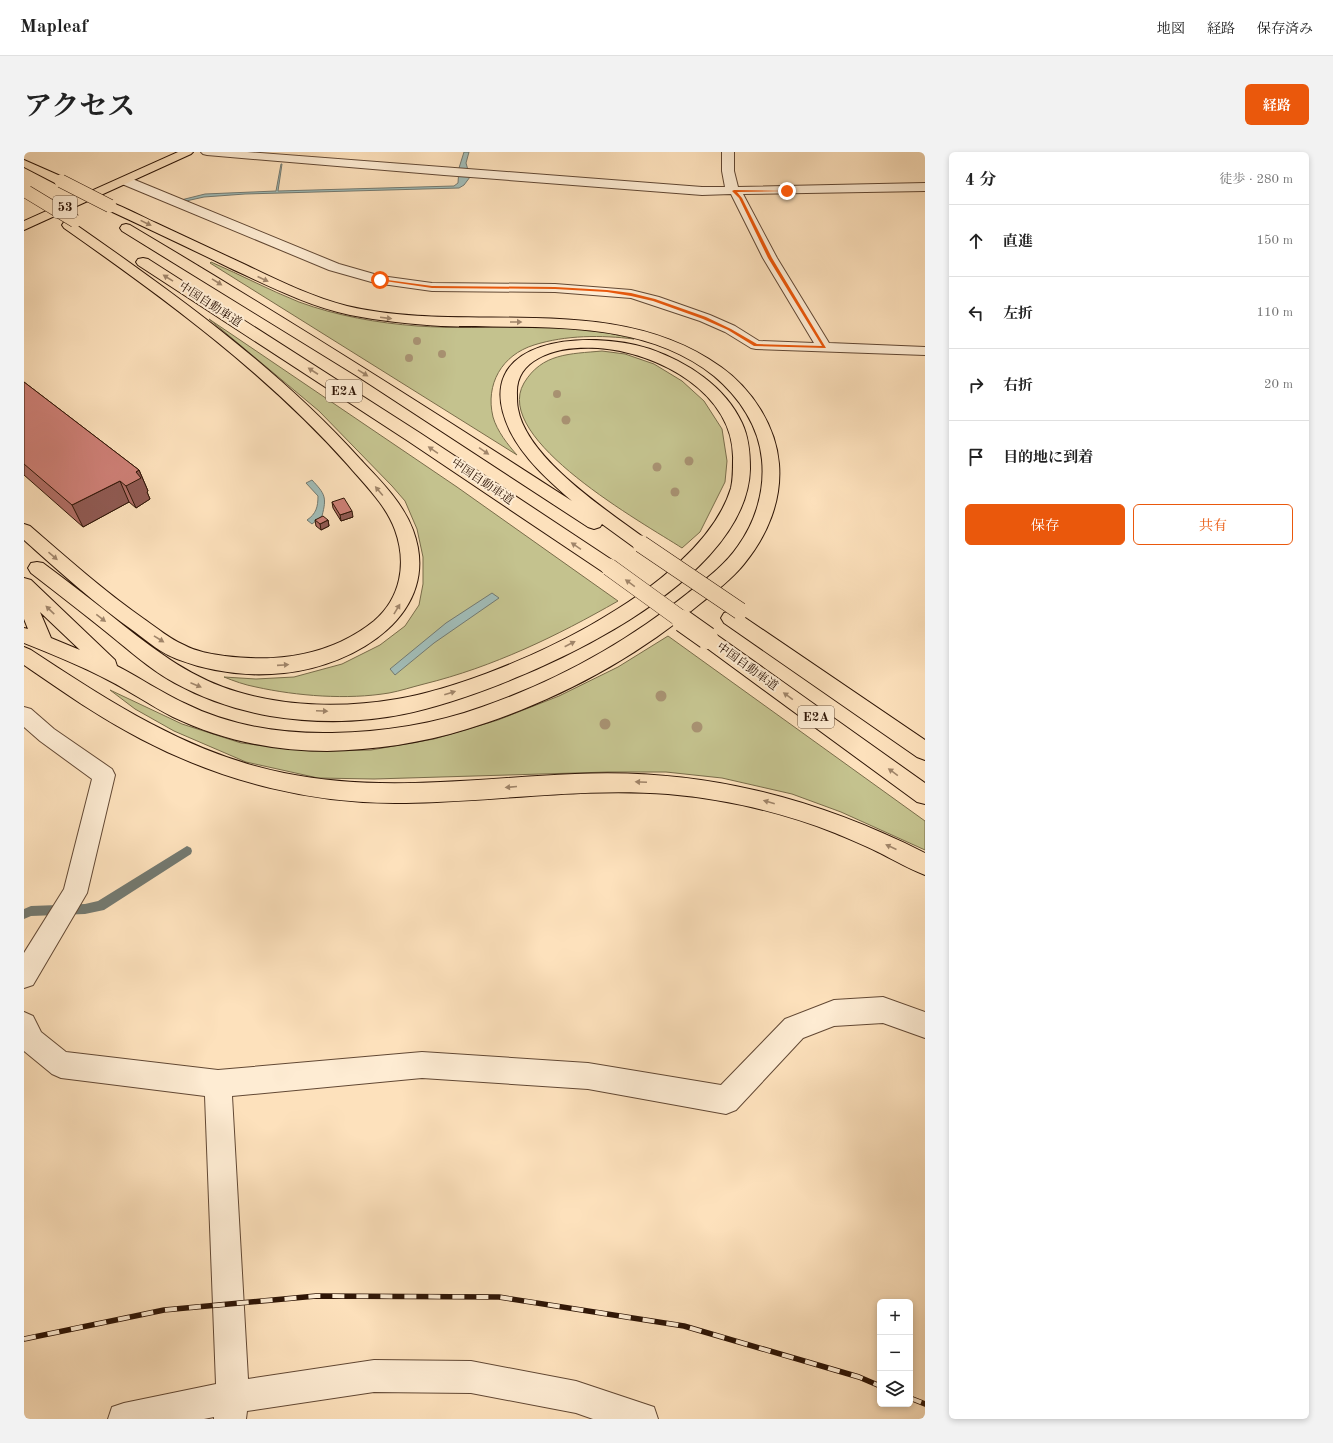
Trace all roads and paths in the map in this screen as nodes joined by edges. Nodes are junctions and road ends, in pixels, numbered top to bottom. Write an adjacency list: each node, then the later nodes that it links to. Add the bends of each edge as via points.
1 (187, 152): 6 (highway, 53)
2 (207, 152): 10 (street, via 451,173 702,191)
3 (728, 152): 10 (street, via 730,185)
4 (24, 163): 7 (highway)
5 (24, 168): 7 (highway, 中国自動車道 / E2A)
6 (126, 181): 9 (highway, 53); 16 (street, via 334,267 380,280 432,287 555,288 631,294 705,318 756,345)
7 (56, 182): 12 (highway, 中国自動車道 / E2A)
8 (925, 187): 10 (street)
9 (107, 189): 13 (highway, 53); 15 (highway, 53)
10 (734, 191): 16 (street, via 770,258)
11 (25, 194): 14 (highway)
12 (105, 209): 19 (highway, 中国自動車道 / E2A, one-way to 19, via 197,270); 31 (highway, one-way to 31, via 288,290 350,311 413,321 538,322 592,326 645,336 668,344 711,366 745,399 767,440 771,463 771,487 765,512 755,533 736,561 717,580 682,610 606,660 527,699 483,715 445,727 371,740 292,741 254,735 186,714)
13 (24, 217)
14 (72, 223): 23 (highway, one-way to 14, via 157,639 182,652 218,662 255,666 289,665 320,658 348,647 373,633 392,616 404,596 410,575 411,554 406,533 396,512 381,492 289,395); 36 (highway, 中国自動車道 / E2A, one-way to 14, bridge, via 609,567 175,282)
15 (24, 226)
16 (824, 347): 17 (street)
17 (925, 351)
18 (24, 530): 23 (highway, one-way to 23)
19 (638, 547): 24 (highway, 中国自動車道 / E2A); 30 (highway, one-way to 19, via 219,694 254,704 303,711 384,709 429,700 480,684 538,660 627,612 662,587 707,546 723,524 734,501 741,480 743,458 733,419 704,385 664,358 623,345 600,342 557,346 530,357 515,370 508,397 510,414 530,450 551,472)
20 (31, 562): 23 (highway); 30 (highway, one-way to 30)
21 (24, 585): 31 (highway, one-way to 21)
22 (24, 595): 28 (highway)
23 (115, 609): 30 (highway)
24 (736, 615): 34 (highway); 35 (highway, 中国自動車道 / E2A)
25 (24, 619): 28 (highway)
26 (24, 630): 28 (highway)
27 (24, 635): 28 (highway)
28 (43, 642): 31 (highway); 32 (highway)
29 (24, 655): 32 (highway)
30 (162, 666)
31 (119, 676)
32 (96, 703): 37 (highway, one-way to 32, via 899,850 851,829 804,812 717,789 628,782 578,782 404,794 350,793 303,787 258,777 168,744)
33 (24, 715): 38 (street, via 47,735 104,775 75,893)
34 (925, 738)
35 (925, 751)
36 (925, 795)
37 (925, 865)
38 (24, 976)
39 (925, 1024): 41 (street, via 882,1010 834,1013 794,1028 726,1100 588,1076 422,1065)
40 (24, 1025): 41 (street, via 32,1041 61,1065)
41 (218, 1084): 42 (street)
42 (231, 1408): 43 (street); 44 (street, via 374,1376 471,1377 576,1397)
43 (124, 1419)
44 (642, 1419)

